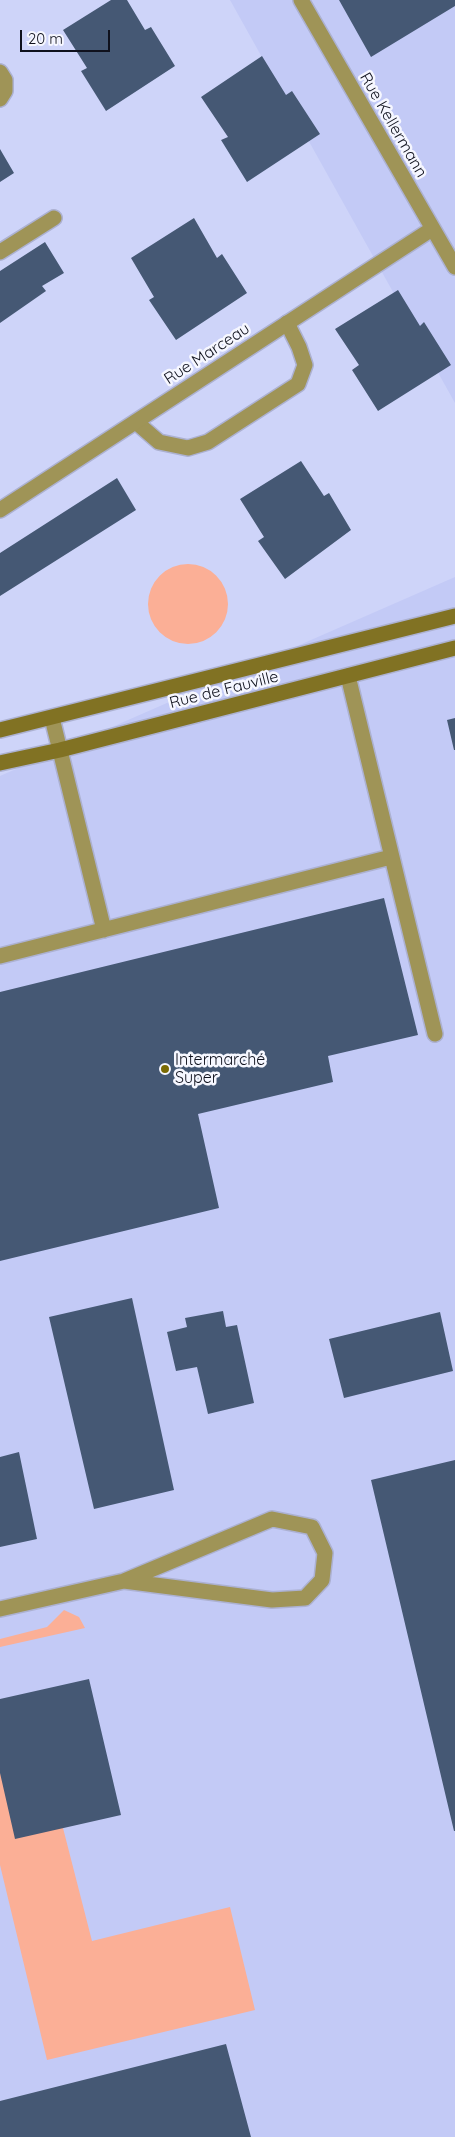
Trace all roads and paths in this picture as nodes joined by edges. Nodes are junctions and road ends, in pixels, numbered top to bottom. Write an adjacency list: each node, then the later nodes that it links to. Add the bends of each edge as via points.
1 (302, 0): 5 (street, Rue Kellermann)
2 (0, 72): 3 (street, via 5,80 5,91)
3 (0, 99)
4 (54, 218): 6 (street)
5 (432, 228): 7 (street, Rue Kellermann); 8 (street, Rue Marceau)
6 (0, 252)
7 (455, 267)
8 (287, 323): 9 (street, Rue Marceau); 9 (street, via 305,365 298,384 208,442 188,448 160,442)
9 (136, 422): 10 (street, Rue Marceau)
10 (0, 510)
11 (455, 616): 14 (main road, Rue de Fauville)
12 (455, 648): 13 (main road, Rue de Fauville)
13 (348, 676): 16 (main road, Rue de Fauville); 18 (street)
14 (52, 718): 15 (main road, Rue de Fauville); 16 (street)
15 (0, 730)
16 (60, 750): 17 (main road, Rue de Fauville); 19 (street)
17 (0, 763)
18 (390, 857): 19 (street); 21 (street)
19 (104, 930): 20 (street)
20 (0, 956)
21 (435, 1034)
22 (124, 1581): 22 (street, via 272,1600 305,1598 322,1580 325,1553 312,1528 272,1519); 23 (street)
23 (0, 1609)

